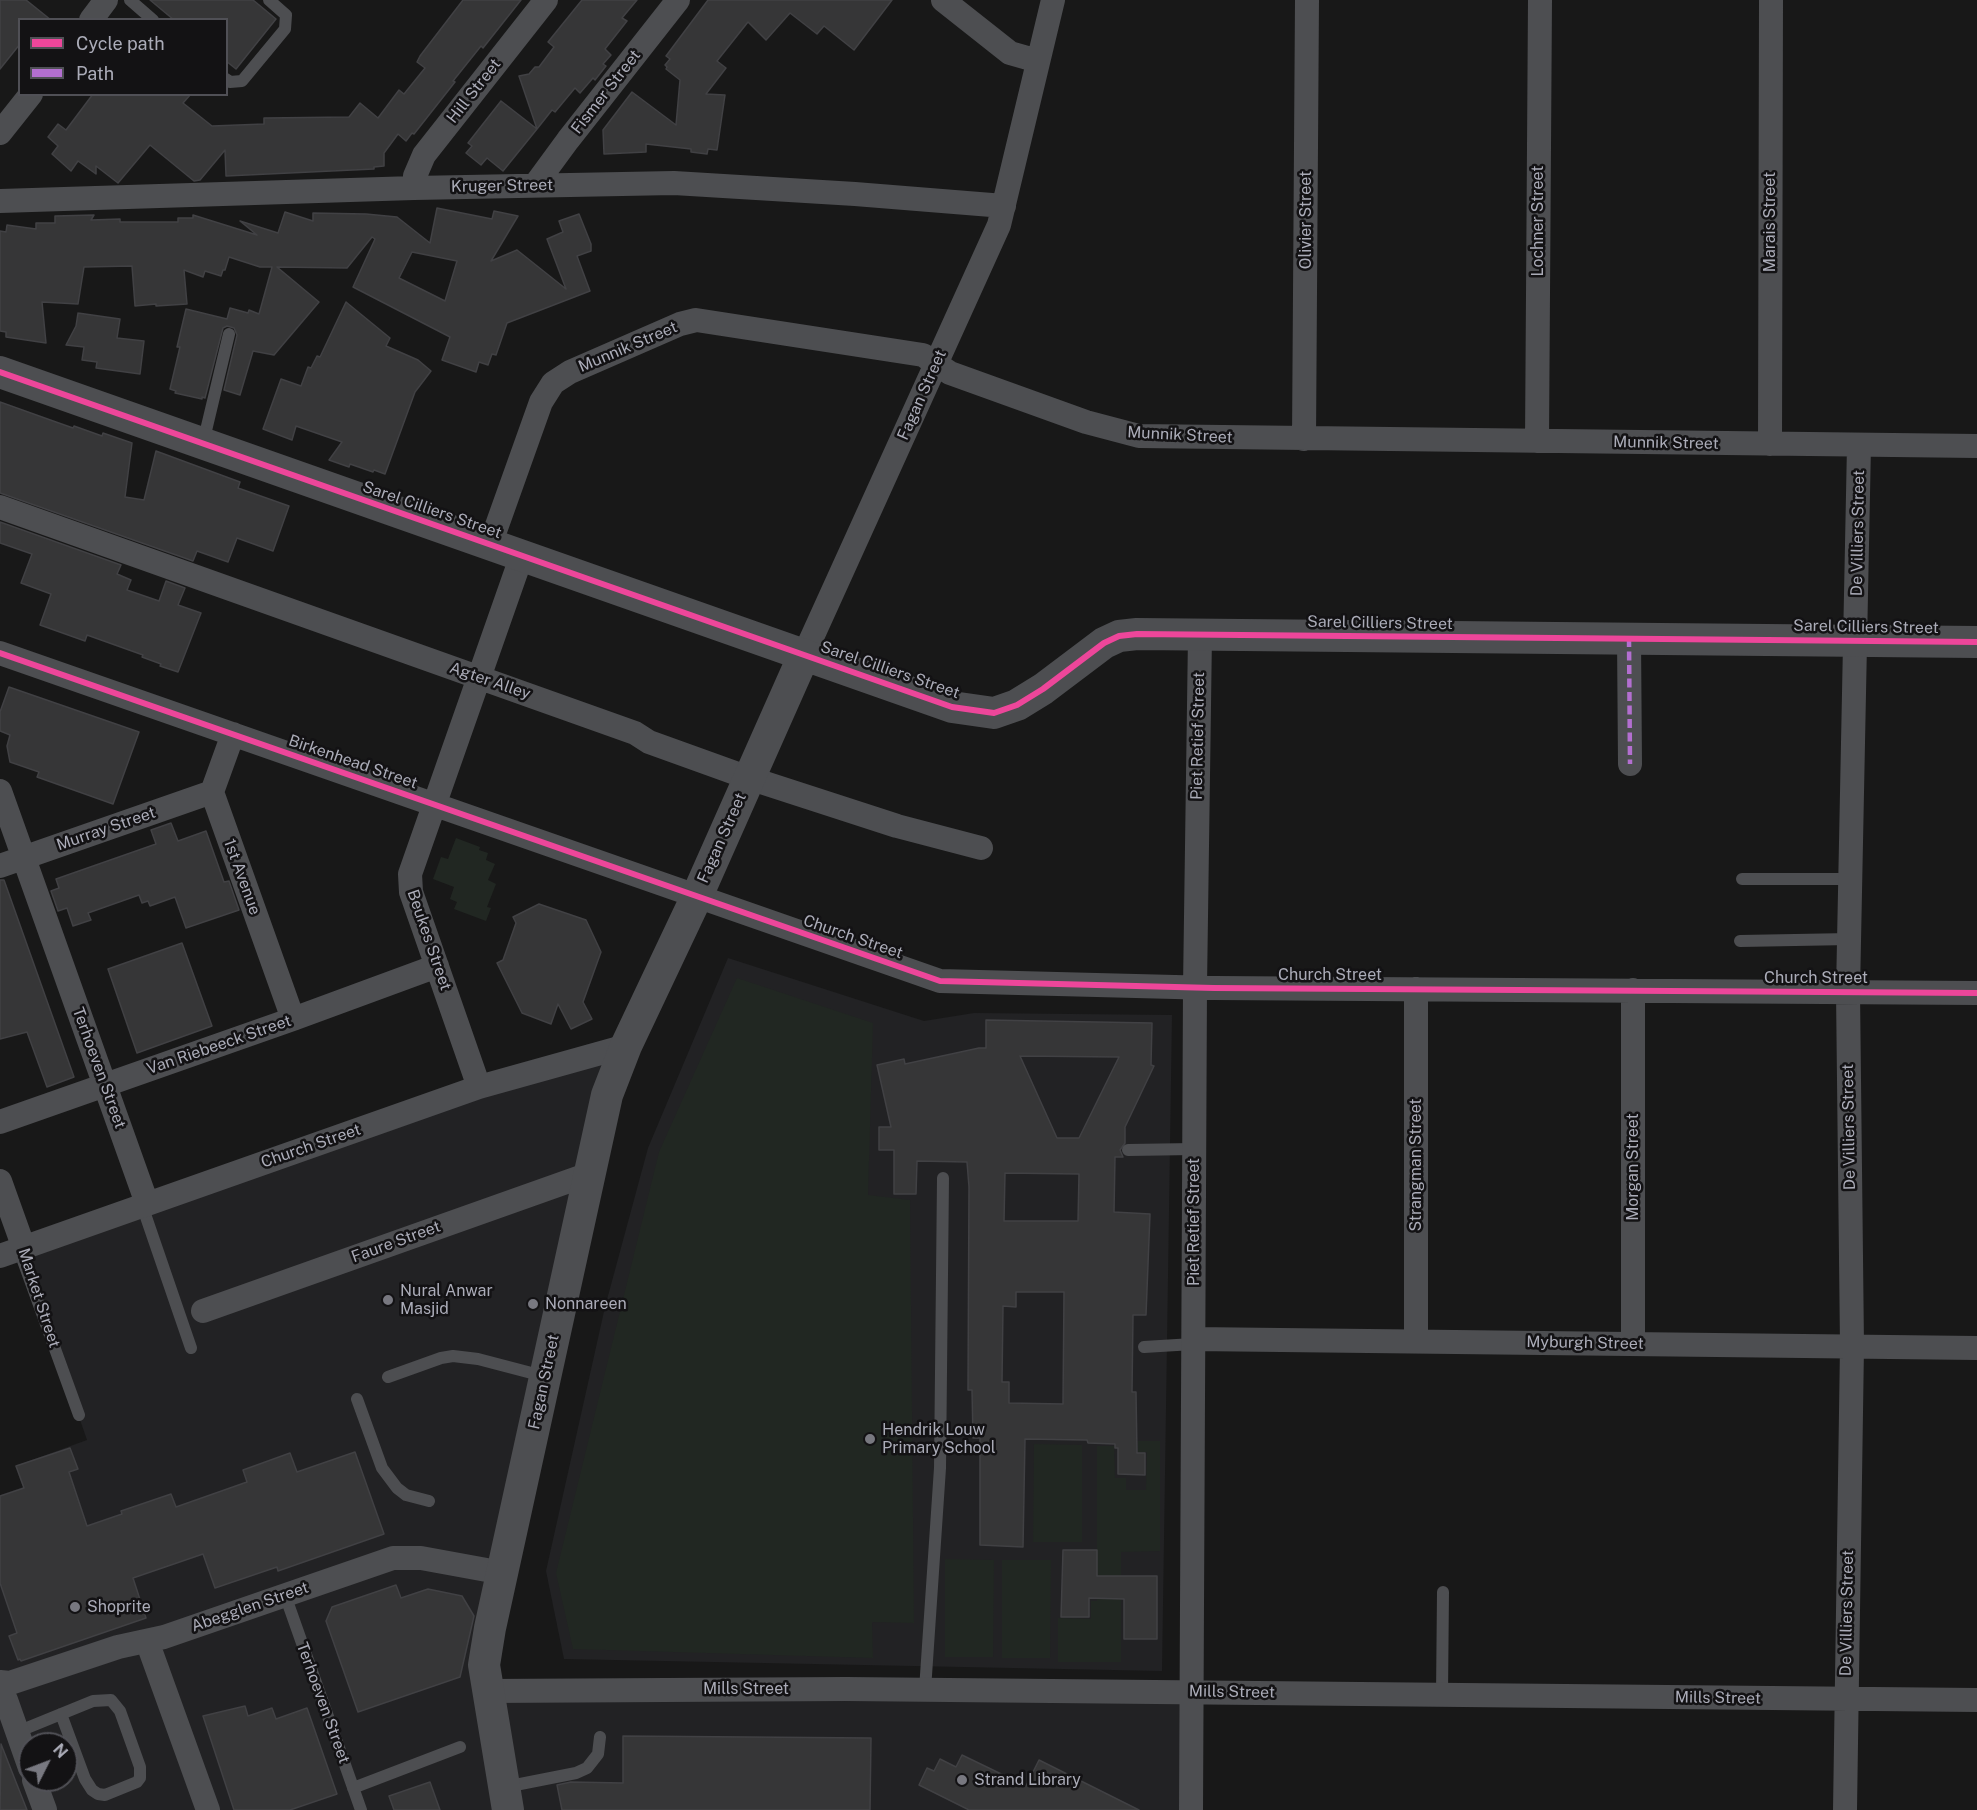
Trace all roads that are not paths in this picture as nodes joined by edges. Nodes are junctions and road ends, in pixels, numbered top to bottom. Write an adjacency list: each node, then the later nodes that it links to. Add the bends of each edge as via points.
1 (106, 0): 11 (street)
2 (130, 0): 12 (lane)
3 (268, 0): 14 (lane, via 286,15 285,29 242,81)
4 (546, 0): 18 (street, Hill Street, via 424,155)
5 (678, 0): 17 (street, Fismer Street)
6 (944, 0): 13 (street, via 1010,52)
7 (1053, 0): 13 (street, Fagan Street)
8 (1307, 0): 24 (street, Olivier Street)
9 (1540, 0): 25 (street, Lochner Street)
10 (1771, 0): 27 (street, Marais Street)
11 (92, 18)
12 (151, 18)
13 (1038, 62): 20 (street, Fagan Street)
14 (228, 80)
15 (29, 96): 16 (street)
16 (0, 134)
17 (535, 185): 18 (street, Kruger Street); 20 (street, Kruger Street, via 674,183)
18 (414, 188): 19 (street, Kruger Street)
19 (0, 201)
20 (1004, 206): 22 (street, Fagan Street)
21 (229, 334): 26 (lane)
22 (936, 363): 24 (street, Munnik Street, via 950,372 1086,422 1139,436); 31 (street, Munnik Street, via 923,355 696,320 680,324 553,383 541,402); 38 (street, Fagan Street)
23 (0, 372): 26 (street, Sarel Cilliers Street)
24 (1304, 439): 25 (street, Munnik Street)
25 (1537, 441): 27 (street, Munnik Street)
26 (203, 443): 31 (street, Sarel Cilliers Street)
27 (1770, 444): 28 (street, Munnik Street)
28 (1859, 445): 29 (street, Munnik Street); 35 (street, De Villiers Street)
29 (1977, 446)
30 (0, 507): 39 (street, Agter Alley)
31 (490, 544): 32 (street, Sarel Cilliers Street)
32 (522, 555): 38 (street, Sarel Cilliers Street); 39 (street, Beukes Street)
33 (1200, 635): 34 (street, Sarel Cilliers Street); 38 (street, Sarel Cilliers Street, via 1119,636 1043,689 994,713 952,707); 55 (street, Piet Retief Street)
34 (1629, 638): 35 (street, Sarel Cilliers Street); 41 (street)
35 (1856, 641): 36 (street, Sarel Cilliers Street); 50 (street, De Villiers Street)
36 (1977, 642)
37 (0, 653): 40 (street, Birkenhead Street)
38 (804, 655): 42 (street, Fagan Street)
39 (479, 677): 42 (street, Agter Alley, via 635,732 649,742); 45 (street, Beukes Street)
40 (234, 734): 44 (street); 45 (street, Birkenhead Street)
41 (1630, 764)
42 (749, 778): 46 (street, Agter Alley, via 897,826); 51 (street, Fagan Street)
43 (0, 791): 47 (street, Terhoeven Street)
44 (212, 792): 47 (street, Murray Street); 60 (street, 1st Avenue)
45 (435, 804): 51 (street, Birkenhead Street); 54 (street, Beukes Street, via 409,882)
46 (981, 848)
47 (24, 858): 48 (street, Murray Street); 62 (street, Terhoeven Street)
48 (0, 866)
49 (1742, 879): 50 (lane)
50 (1851, 879): 52 (street, De Villiers Street)
51 (697, 896): 55 (street, Church Street, via 940,981); 61 (street, Fagan Street)
52 (1850, 939): 53 (lane); 58 (street, De Villiers Street)
53 (1740, 940)
54 (437, 966): 60 (street, Van Riebeeck Street); 63 (street, Beukes Street)
55 (1195, 987): 56 (street, Church Street); 66 (street, Piet Retief Street)
56 (1416, 989): 57 (street, Church Street); 74 (street, Strangman Street)
57 (1633, 990): 58 (street, Church Street); 75 (street, Morgan Street)
58 (1848, 991): 59 (street, Church Street); 76 (street, De Villiers Street)
59 (1977, 993)
60 (293, 1019): 62 (street, Van Riebeeck Street)
61 (626, 1046): 63 (street, Church Street); 67 (street, Fagan Street, via 607,1095)
62 (105, 1085): 64 (street, Van Riebeeck Street); 70 (street, Terhoeven Street)
63 (479, 1087): 70 (street, Church Street)
64 (0, 1122)
65 (1128, 1149): 66 (lane)
66 (1194, 1149): 73 (street, Piet Retief Street)
67 (589, 1174): 72 (street, Faure Street); 80 (street, Fagan Street)
68 (943, 1178): 91 (lane, via 940,1468)
69 (0, 1181): 71 (street, Market Street, via 20,1237)
70 (145, 1204): 71 (street, Church Street); 78 (lane, Terhoeven Street, via 145,1214)
71 (11, 1252): 83 (lane, Market Street, via 22,1258)
72 (203, 1311)
73 (1193, 1341): 74 (street, Myburgh Street); 77 (lane); 93 (street, Piet Retief Street)
74 (1416, 1341): 75 (street, Myburgh Street)
75 (1633, 1343): 76 (street, Myburgh Street)
76 (1852, 1346): 79 (street, Myburgh Street); 95 (street, De Villiers Street)
77 (1144, 1347)
78 (191, 1348)
79 (1977, 1348)
80 (545, 1376): 81 (lane, via 453,1356); 85 (street, Fagan Street)
81 (388, 1377)
82 (357, 1399): 84 (lane, via 382,1468 406,1495)
83 (79, 1416)
84 (429, 1501)
85 (503, 1573): 87 (street, Abegglen Street, via 421,1558 393,1558); 92 (street, Fagan Street, via 484,1665)
86 (1443, 1592): 94 (lane)
87 (285, 1595): 88 (street, Abegglen Street); 101 (lane, Terhoeven Street)
88 (147, 1641): 89 (street, Abegglen Street, via 10,1683); 105 (street)
89 (0, 1682)
90 (0, 1688): 98 (street)
91 (925, 1690): 92 (street, Mills Street); 93 (street, Mills Street)
92 (487, 1691): 103 (street, Fagan Street)
93 (1190, 1692): 94 (street, Mills Street); 107 (street, Piet Retief Street)
94 (1442, 1695): 95 (street, Mills Street)
95 (1845, 1699): 96 (street, Mills Street); 108 (street, De Villiers Street)
96 (1977, 1700)
97 (61, 1714): 97 (lane, via 92,1790 105,1795 137,1782 140,1767 120,1712 111,1700); 98 (lane)
98 (17, 1732)
99 (600, 1737): 103 (lane, via 598,1754 587,1768)
100 (460, 1747): 101 (lane)
101 (353, 1788): 106 (lane, Terhoeven Street)
102 (38, 1792): 104 (street)
103 (506, 1799)
104 (45, 1810)
105 (208, 1810)
106 (361, 1810)
107 (1191, 1810)
108 (1845, 1810)

